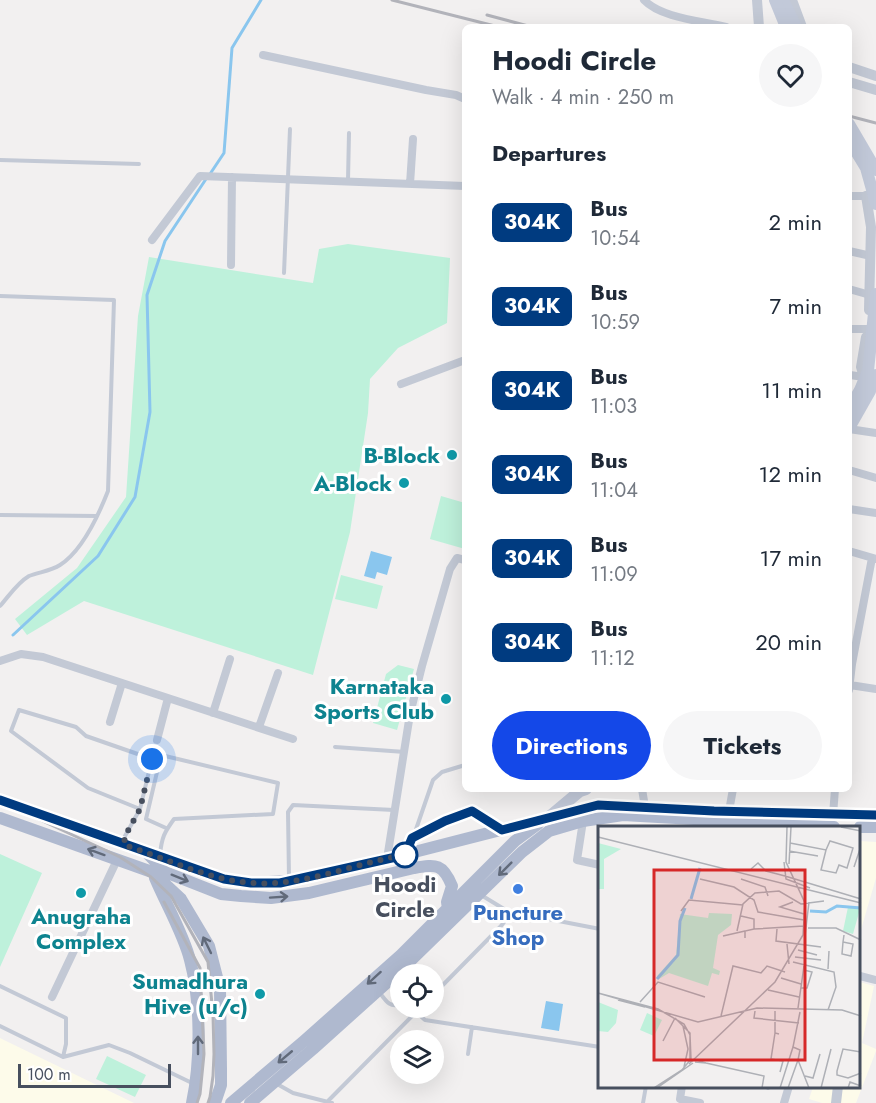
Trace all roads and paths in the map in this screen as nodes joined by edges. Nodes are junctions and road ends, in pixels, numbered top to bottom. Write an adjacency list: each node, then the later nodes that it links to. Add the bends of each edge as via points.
1 (644, 0): 6 (street, via 667,14)
2 (777, 0): 5 (street); 8 (main road, bridge)
3 (783, 0): 9 (main road)
4 (792, 0): 10 (street)
5 (757, 2): 7 (street)
6 (712, 24)
7 (759, 24)
8 (785, 24)
9 (795, 24)
10 (801, 24)
11 (263, 55): 16 (street)
12 (852, 68): 13 (street)
13 (876, 76)
14 (852, 83): 15 (street)
15 (876, 90)
16 (462, 98)
17 (290, 129): 26 (lane)
18 (852, 129): 24 (main road)
19 (350, 133): 27 (lane)
20 (413, 140): 28 (street)
21 (852, 145): 31 (main road, bridge, via 866,168)
22 (0, 160): 23 (lane)
23 (139, 164)
24 (876, 170)
25 (232, 177): 26 (street); 32 (street, via 200,176); 35 (street)
26 (286, 179): 27 (street); 36 (lane)
27 (348, 182): 28 (street)
28 (410, 184): 29 (street)
29 (462, 186)
30 (852, 196): 31 (street)
31 (873, 198): 34 (street)
32 (153, 240)
33 (852, 252): 34 (street)
34 (871, 256): 38 (street)
35 (231, 265)
36 (284, 273)
37 (852, 290): 38 (street)
38 (873, 294): 41 (street); 44 (main road)
39 (0, 296): 55 (lane, via 114,300 108,491)
40 (852, 329): 41 (street)
41 (867, 330): 44 (street, via 861,367)
42 (462, 361): 45 (street)
43 (852, 376): 44 (street)
44 (871, 382): 46 (main road); 47 (main road)
45 (401, 384)
46 (852, 405)
47 (852, 422)
48 (852, 429): 49 (street)
49 (876, 433)
50 (852, 471): 51 (street)
51 (876, 478)
52 (852, 509): 53 (street)
53 (876, 513)
54 (0, 515): 55 (lane)
55 (98, 516): 60 (lane, via 60,565 27,578)
56 (852, 552): 58 (street)
57 (462, 559): 75 (street, via 457,558 450,569 419,675)
58 (874, 559): 59 (street)
59 (872, 584): 61 (street)
60 (0, 606)
61 (852, 657)
62 (230, 659): 69 (street)
63 (0, 661): 65 (street, via 21,654 43,657)
64 (278, 673): 71 (street)
65 (122, 683): 68 (street); 70 (street)
66 (852, 688): 67 (street)
67 (876, 689)
68 (168, 698): 69 (street); 73 (street)
69 (213, 713): 71 (street)
70 (110, 722)
71 (259, 728): 72 (street)
72 (293, 739)
73 (157, 740)
74 (335, 747): 75 (lane)
75 (405, 752): 84 (street)
76 (462, 766): 94 (lane, via 442,772 433,780)
77 (579, 792): 87 (main road)
78 (642, 792): 82 (street)
79 (732, 792): 85 (street)
80 (835, 792): 90 (street)
81 (0, 800): 95 (main road)
82 (645, 807): 85 (main road); 87 (main road, via 598,805)
83 (140, 809): 83 (lane, via 152,759 86,736 76,727 19,710 11,730 88,788); 95 (lane)
84 (395, 810): 99 (street); 103 (lane, via 291,807)
85 (729, 811): 90 (main road)
86 (876, 815): 90 (main road)
87 (549, 817): 93 (main road); 105 (main road, via 515,841)
88 (0, 818): 100 (main road, one-way to 88)
89 (582, 821): 91 (main road, via 623,815); 101 (street, via 577,860); 104 (main road, one-way to 104, via 549,831)
90 (833, 821): 91 (main road)
91 (705, 824)
92 (166, 828): 92 (lane, via 146,819 161,755 278,783 273,814 174,819); 98 (lane)
93 (502, 830): 94 (lane, via 472,811); 97 (main road)
94 (412, 838): 97 (lane)
95 (124, 845): 96 (main road)
96 (145, 851): 98 (main road); 105 (main road, one-way to 105, via 165,872 221,894 271,898 439,866 452,886)
97 (405, 855): 99 (main road)
98 (160, 857): 103 (main road, via 224,879 251,883)
99 (387, 859): 103 (main road)
100 (117, 860): 102 (main road); 115 (street)
101 (598, 865)
102 (152, 872): 126 (main road, one-way to 102, via 196,989 190,958); 133 (main road, one-way to 102, via 220,1085 222,1033 220,989 209,946 181,899)
103 (289, 881)
104 (480, 894): 106 (lane); 108 (main road)
105 (448, 910): 119 (main road, one-way to 119)
106 (512, 912): 107 (lane); 112 (lane)
107 (598, 928)
108 (413, 964)
109 (861, 976): 110 (street)
110 (876, 980)
111 (390, 982): 114 (main road)
112 (444, 984)
113 (0, 986): 124 (lane, via 66,1018)
114 (377, 991): 116 (lane); 119 (main road)
115 (52, 997)
116 (390, 1005)
117 (410, 1018): 131 (lane)
118 (424, 1018): 121 (lane)
119 (333, 1023): 125 (main road); 134 (main road, one-way to 134)
120 (0, 1026): 124 (lane)
121 (472, 1027): 122 (lane); 123 (lane)
122 (598, 1047)
123 (468, 1054)
124 (63, 1058): 126 (lane, via 109,1046)
125 (274, 1082): 131 (lane, via 293,1093); 135 (main road)
126 (196, 1085): 132 (main road)
127 (646, 1088): 136 (lane)
128 (682, 1088): 137 (street, via 680,1099)
129 (788, 1088): 138 (street)
130 (838, 1088): 139 (street)
131 (330, 1102)
132 (192, 1103)
133 (215, 1103)
134 (231, 1103)
135 (250, 1103)
136 (643, 1103)
137 (700, 1103)
138 (784, 1103)
139 (836, 1103)

